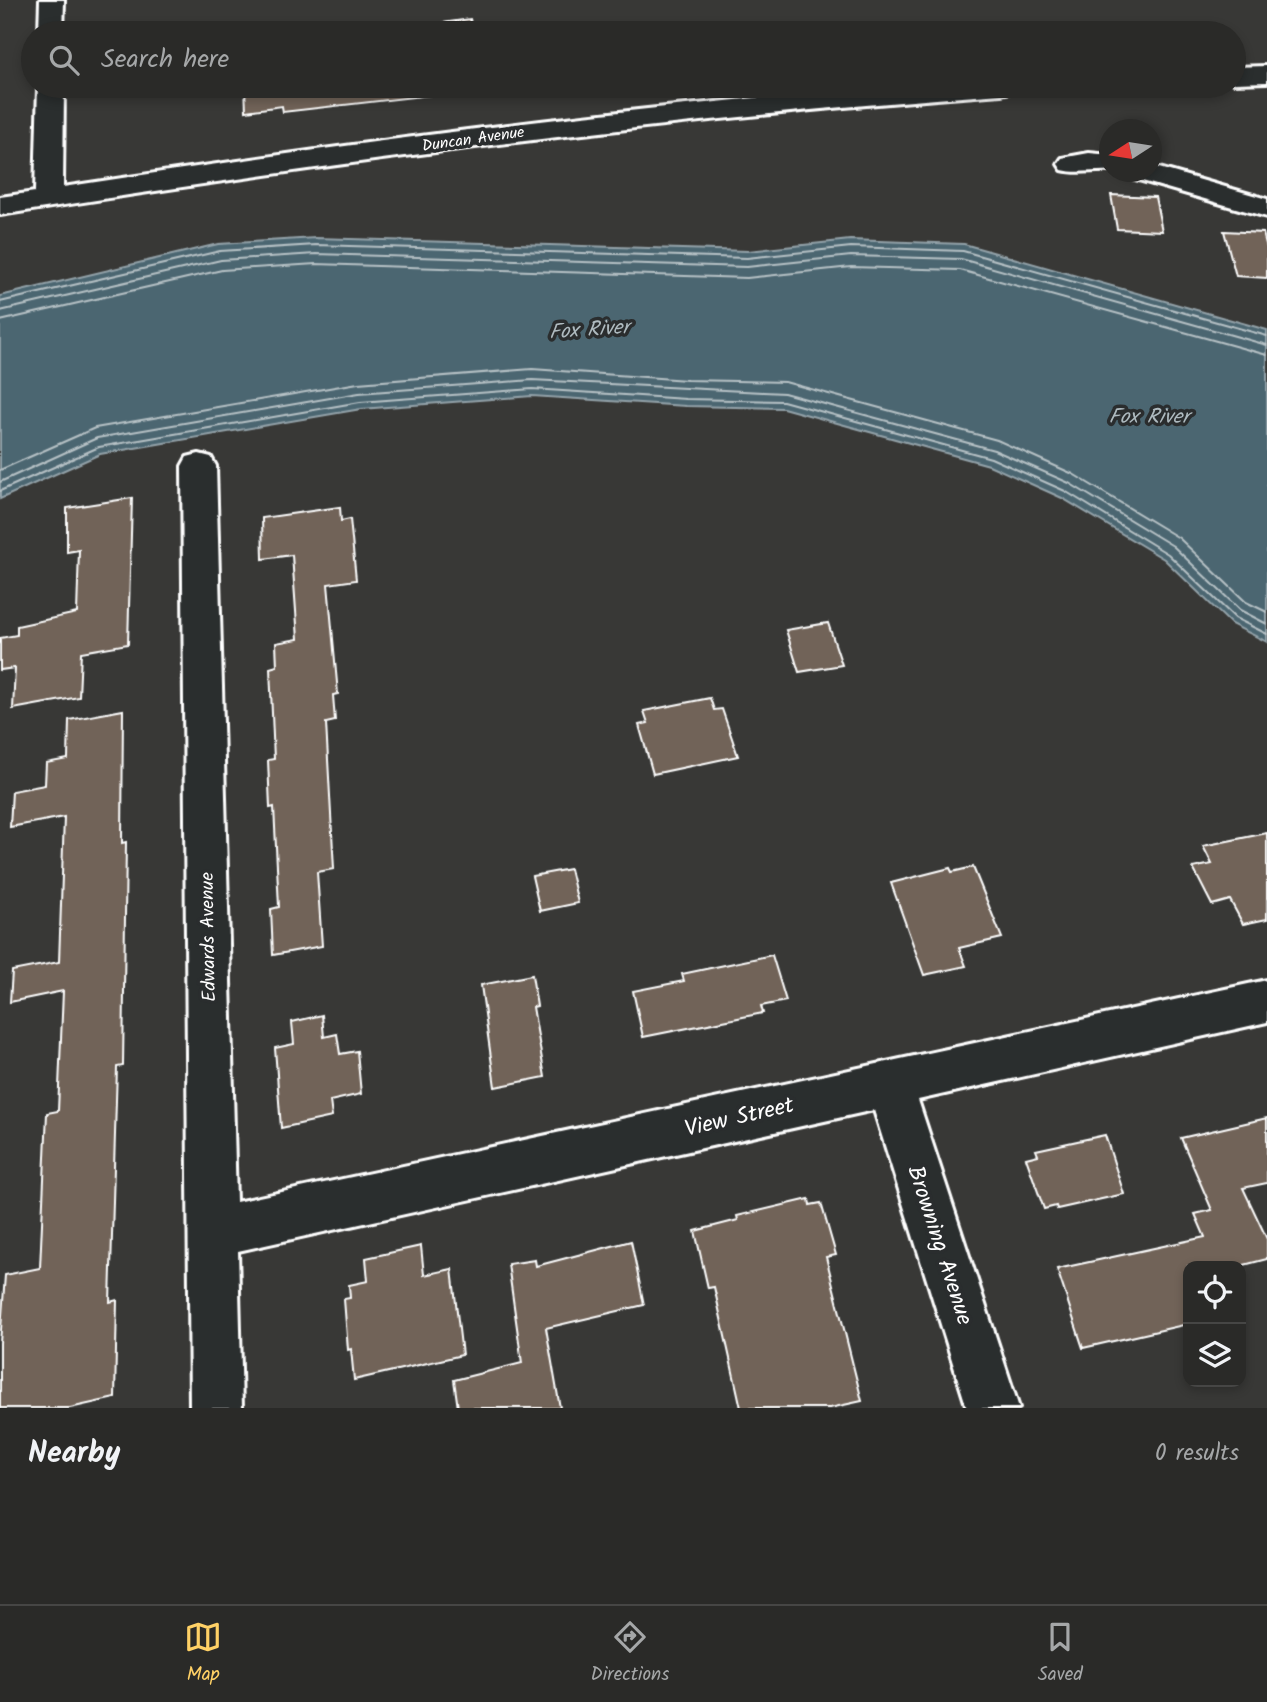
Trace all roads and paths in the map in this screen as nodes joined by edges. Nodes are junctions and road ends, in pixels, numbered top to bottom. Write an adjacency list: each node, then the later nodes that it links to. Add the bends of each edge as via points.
1 (52, 0): 2 (street)
2 (51, 21)
3 (1267, 74): 4 (street)
4 (1246, 75)
5 (51, 98): 10 (street)
6 (834, 98): 10 (street, Duncan Avenue, via 585,123)
7 (1099, 162): 8 (street)
8 (1072, 164)
9 (1162, 178): 12 (street)
10 (49, 198): 11 (street, Duncan Avenue)
11 (0, 206)
12 (1267, 208)
13 (199, 466): 16 (street, Edwards Avenue)
14 (1267, 1001): 15 (street, View Street)
15 (889, 1083): 16 (street, View Street); 18 (street, Browning Avenue)
16 (212, 1232): 17 (street, Edwards Avenue)
17 (216, 1408)
18 (993, 1408)

